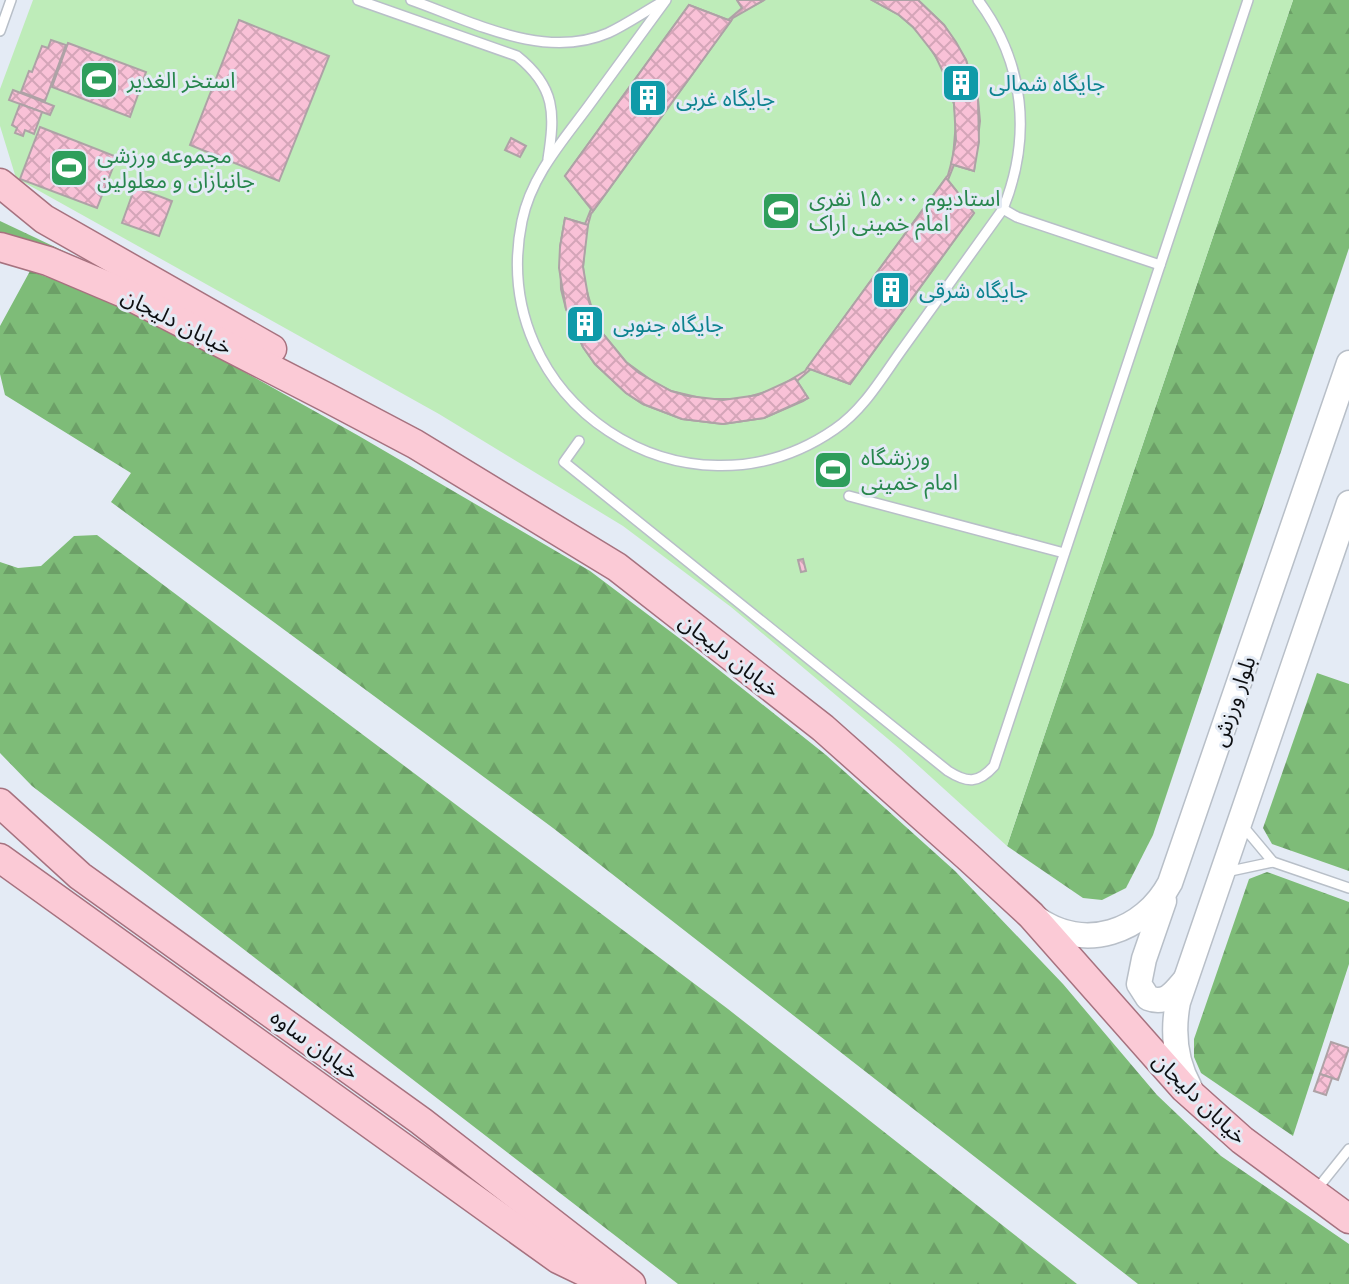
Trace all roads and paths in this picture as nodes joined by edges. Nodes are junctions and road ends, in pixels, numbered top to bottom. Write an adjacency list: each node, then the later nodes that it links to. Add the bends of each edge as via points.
1 (11, 0): 7 (lane)
2 (358, 0): 8 (lane, via 517,56 528,65 553,109)
3 (411, 0): 4 (lane, via 514,36 553,43 607,33)
4 (665, 0): 8 (lane)
5 (978, 0): 11 (lane, via 1008,52 1020,96 1018,165)
6 (1248, 0): 14 (lane)
7 (0, 31)
8 (548, 163): 11 (lane, via 528,200 517,262 521,305 544,364 584,414 620,439 662,458 707,466 786,454 818,440 856,413)
9 (0, 183): 12 (main road)
10 (0, 208): 12 (main road)
11 (1003, 209): 14 (lane)
12 (74, 236): 17 (main road, via 344,390)
13 (0, 247): 17 (main road, خیابان دلیجان, via 126,294)
14 (1160, 265): 20 (lane)
15 (1349, 363): 28 (main road, بلوار ورزش)
16 (579, 441): 20 (lane, via 564,462 963,780 981,779 994,766)
17 (415, 444): 30 (main road, خیابان دلیجان, via 617,567 823,728)
18 (849, 496): 20 (lane)
19 (1349, 503): 23 (main road, بلوار ورزش)
20 (1064, 553)
21 (0, 803): 27 (main road, خیابان ساوه)
22 (0, 821): 27 (main road)
23 (1240, 822): 25 (lane); 26 (main road, بلوار ورزش)
24 (0, 858): 36 (main road, via 558,1259)
25 (1273, 862): 26 (lane); 29 (lane)
26 (1223, 873): 31 (main road, بلوار ورزش)
27 (80, 876): 37 (main road, خیابان ساوه, via 421,1121)
28 (1170, 883): 30 (main road, بلوار ورزش, via 1143,918 1104,934 1066,933); 31 (main road, via 1139,984 1148,998 1159,1001)
29 (1349, 888)
30 (1031, 915): 32 (main road, خیابان دلیجان)
31 (1186, 979): 32 (main road, بلوار ورزش, via 1175,1015 1175,1041 1186,1080)
32 (1201, 1103): 34 (main road, خیابان دلیجان)
33 (1349, 1149): 34 (lane)
34 (1312, 1194): 35 (main road, خیابان دلیجان)
35 (1349, 1219)
36 (610, 1284)
37 (631, 1284)

